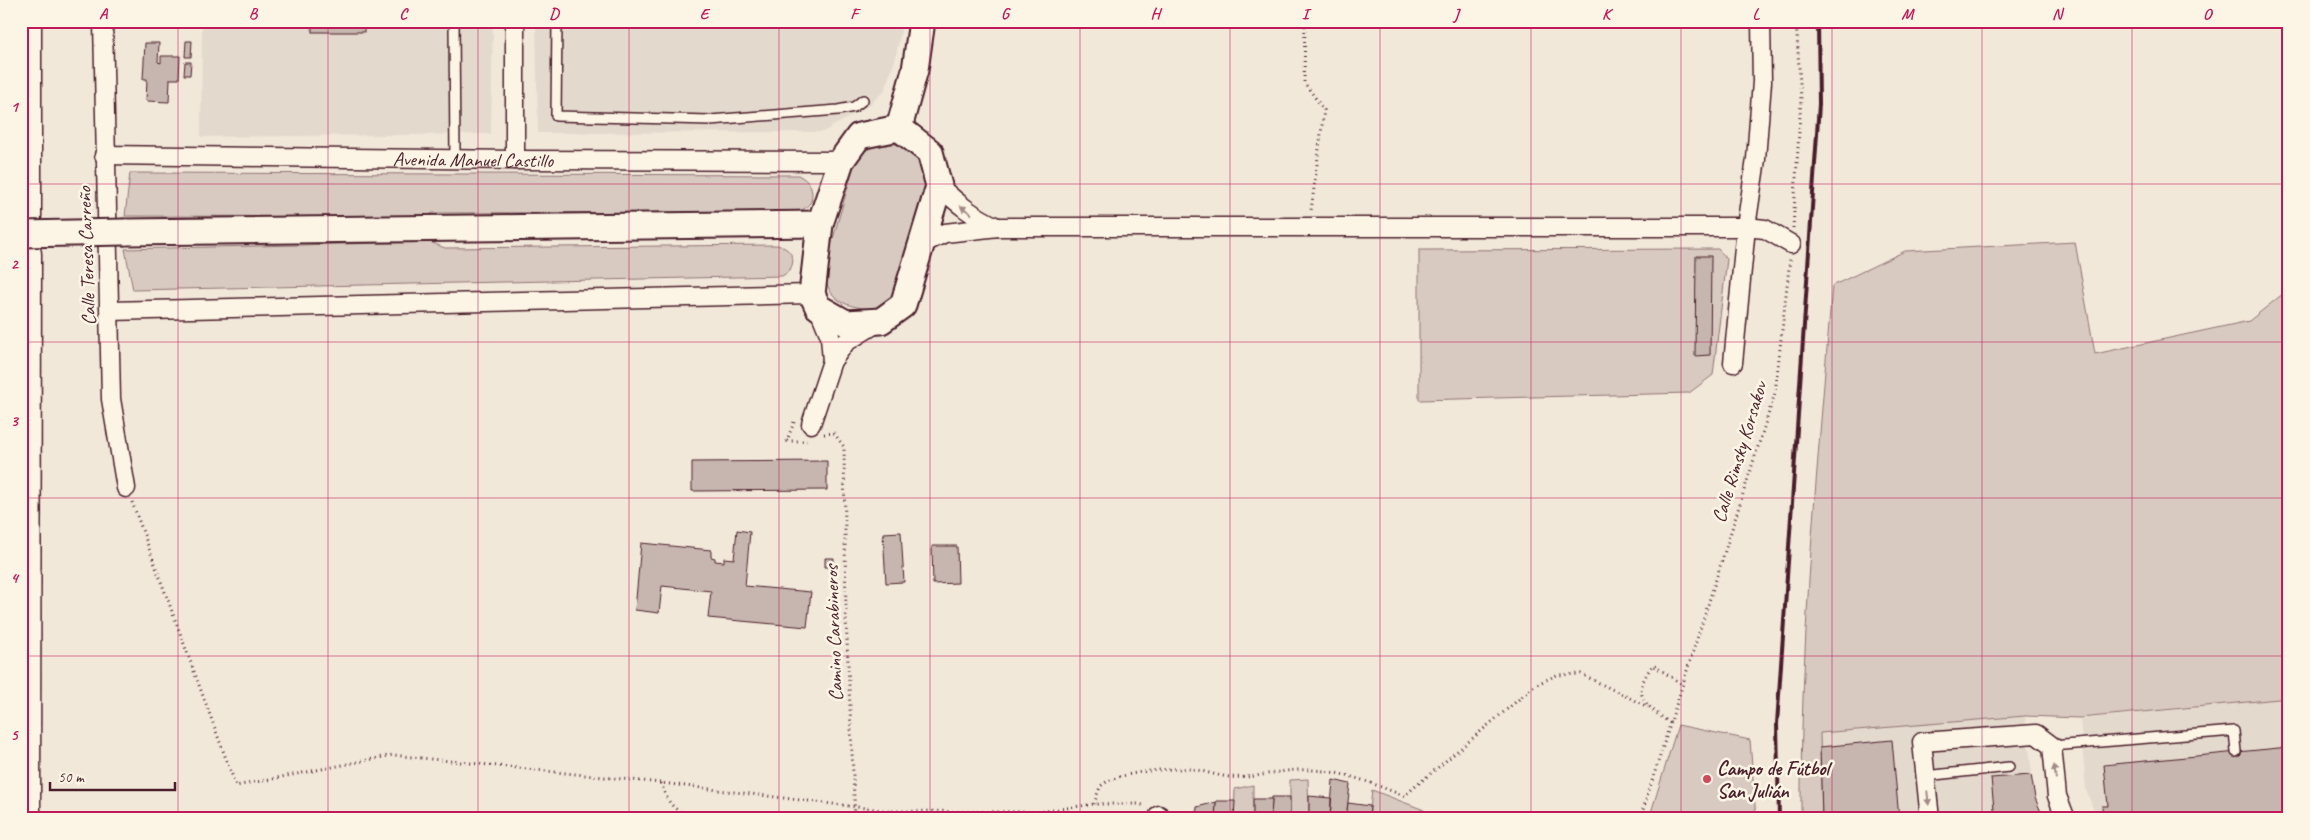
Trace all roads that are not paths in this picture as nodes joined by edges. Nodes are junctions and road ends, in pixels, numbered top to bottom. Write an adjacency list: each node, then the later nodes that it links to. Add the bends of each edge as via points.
1 (28, 21): 18 (highway)
2 (103, 21): 10 (street, Calle Teresa Carreño)
3 (454, 21): 11 (lane)
4 (516, 21): 12 (street)
5 (557, 21): 8 (lane, via 556,116 710,120 838,110 854,107)
6 (922, 21): 9 (main road, via 915,70)
7 (1761, 21): 16 (street, via 1762,82)
8 (863, 100)
9 (898, 128): 13 (main road, via 859,136); 14 (main road, via 930,152)
10 (104, 155): 11 (street, Avenida Manuel Castillo); 22 (street, Calle Teresa Carreño)
11 (455, 159): 12 (street, Avenida Manuel Castillo)
12 (515, 160): 13 (street, Avenida Manuel Castillo)
13 (840, 160): 15 (main road)
14 (940, 186): 17 (street, one-way to 14, via 980,220); 19 (main road)
15 (820, 224): 18 (main road, bridge); 21 (main road)
16 (1746, 227): 17 (street); 20 (street, via 1765,229); 25 (street)
17 (998, 228): 19 (street, via 946,234)
18 (25, 234): 32 (highway)
19 (922, 244): 23 (main road, via 903,305)
20 (1791, 244)
21 (815, 300): 22 (street); 23 (main road, via 846,322); 24 (street, via 830,336)
22 (110, 311): 27 (street, Calle Teresa Carreño, via 111,399)
23 (881, 321): 24 (street, via 846,342)
24 (832, 361): 26 (street)
25 (1733, 363)
26 (809, 424)
27 (126, 488)
28 (2052, 746): 29 (lane, via 2234,731); 31 (street, via 2036,734 1922,742); 34 (street, one-way to 28, via 2057,796)
29 (2236, 752)
30 (2009, 767): 31 (lane)
31 (1925, 776): 33 (street, one-way to 33)
32 (26, 819)
33 (1930, 819)
34 (2066, 819)

